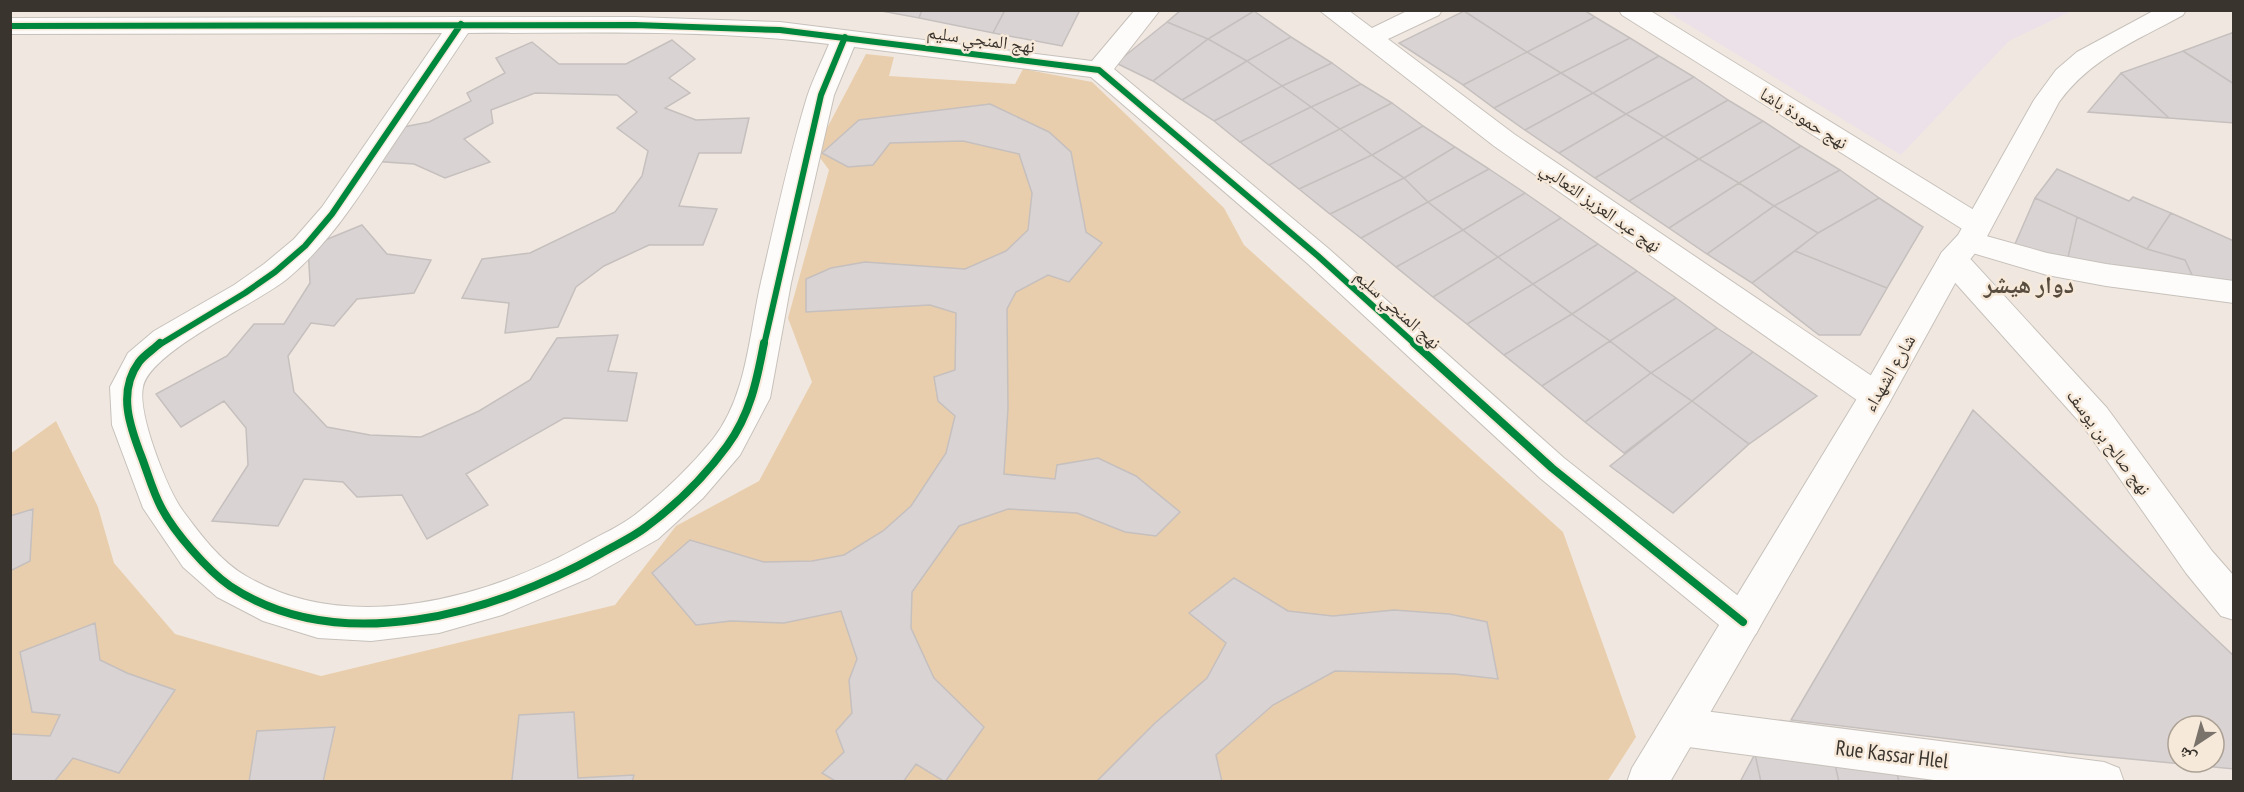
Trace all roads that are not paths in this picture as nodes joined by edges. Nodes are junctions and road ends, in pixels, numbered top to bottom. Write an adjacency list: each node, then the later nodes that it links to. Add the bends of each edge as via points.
1 (1148, 10): 11 (street)
2 (1330, 10): 10 (street, نهج عبد العزيز الثعالبي)
3 (1430, 10): 10 (street)
4 (1631, 10): 12 (street, نهج حمودة باشا)
5 (2174, 10): 12 (street, شارع الشهداء, via 2086,58 2064,76)
6 (784, 20): 7 (street, نهج المنجي سليم, via 635,25); 9 (street, نهج المنجي سليم)
7 (461, 24): 8 (street, نهج المنجي سليم); 9 (street, via 332,214 305,246 245,293 165,339 140,362 126,387 129,425 161,508 196,556 230,586 276,609 318,621 371,624 439,616 502,599 576,567 645,528 691,488 728,445 753,398 776,283 822,95)
8 (10, 26)
9 (846, 37): 11 (street, نهج المنجي سليم)
10 (1370, 38): 14 (street, نهج عبد العزيز الثعالبي, via 1504,140)
11 (1099, 70): 16 (street, نهج المنجي سليم, via 1318,256 1552,468)
12 (1966, 242): 13 (street, via 2047,264); 14 (street, شارع الشهداء); 15 (street, نهج صالح بن يوسف, via 2199,562)
13 (2234, 292)
14 (1876, 396): 16 (street, شارع الشهداء)
15 (2234, 604)
16 (1743, 622): 17 (street, شارع الشهداء)
17 (1681, 727): 18 (street, شارع الشهداء); 19 (street, Rue Kassar Hlel)
18 (1647, 782)
19 (2104, 782)

